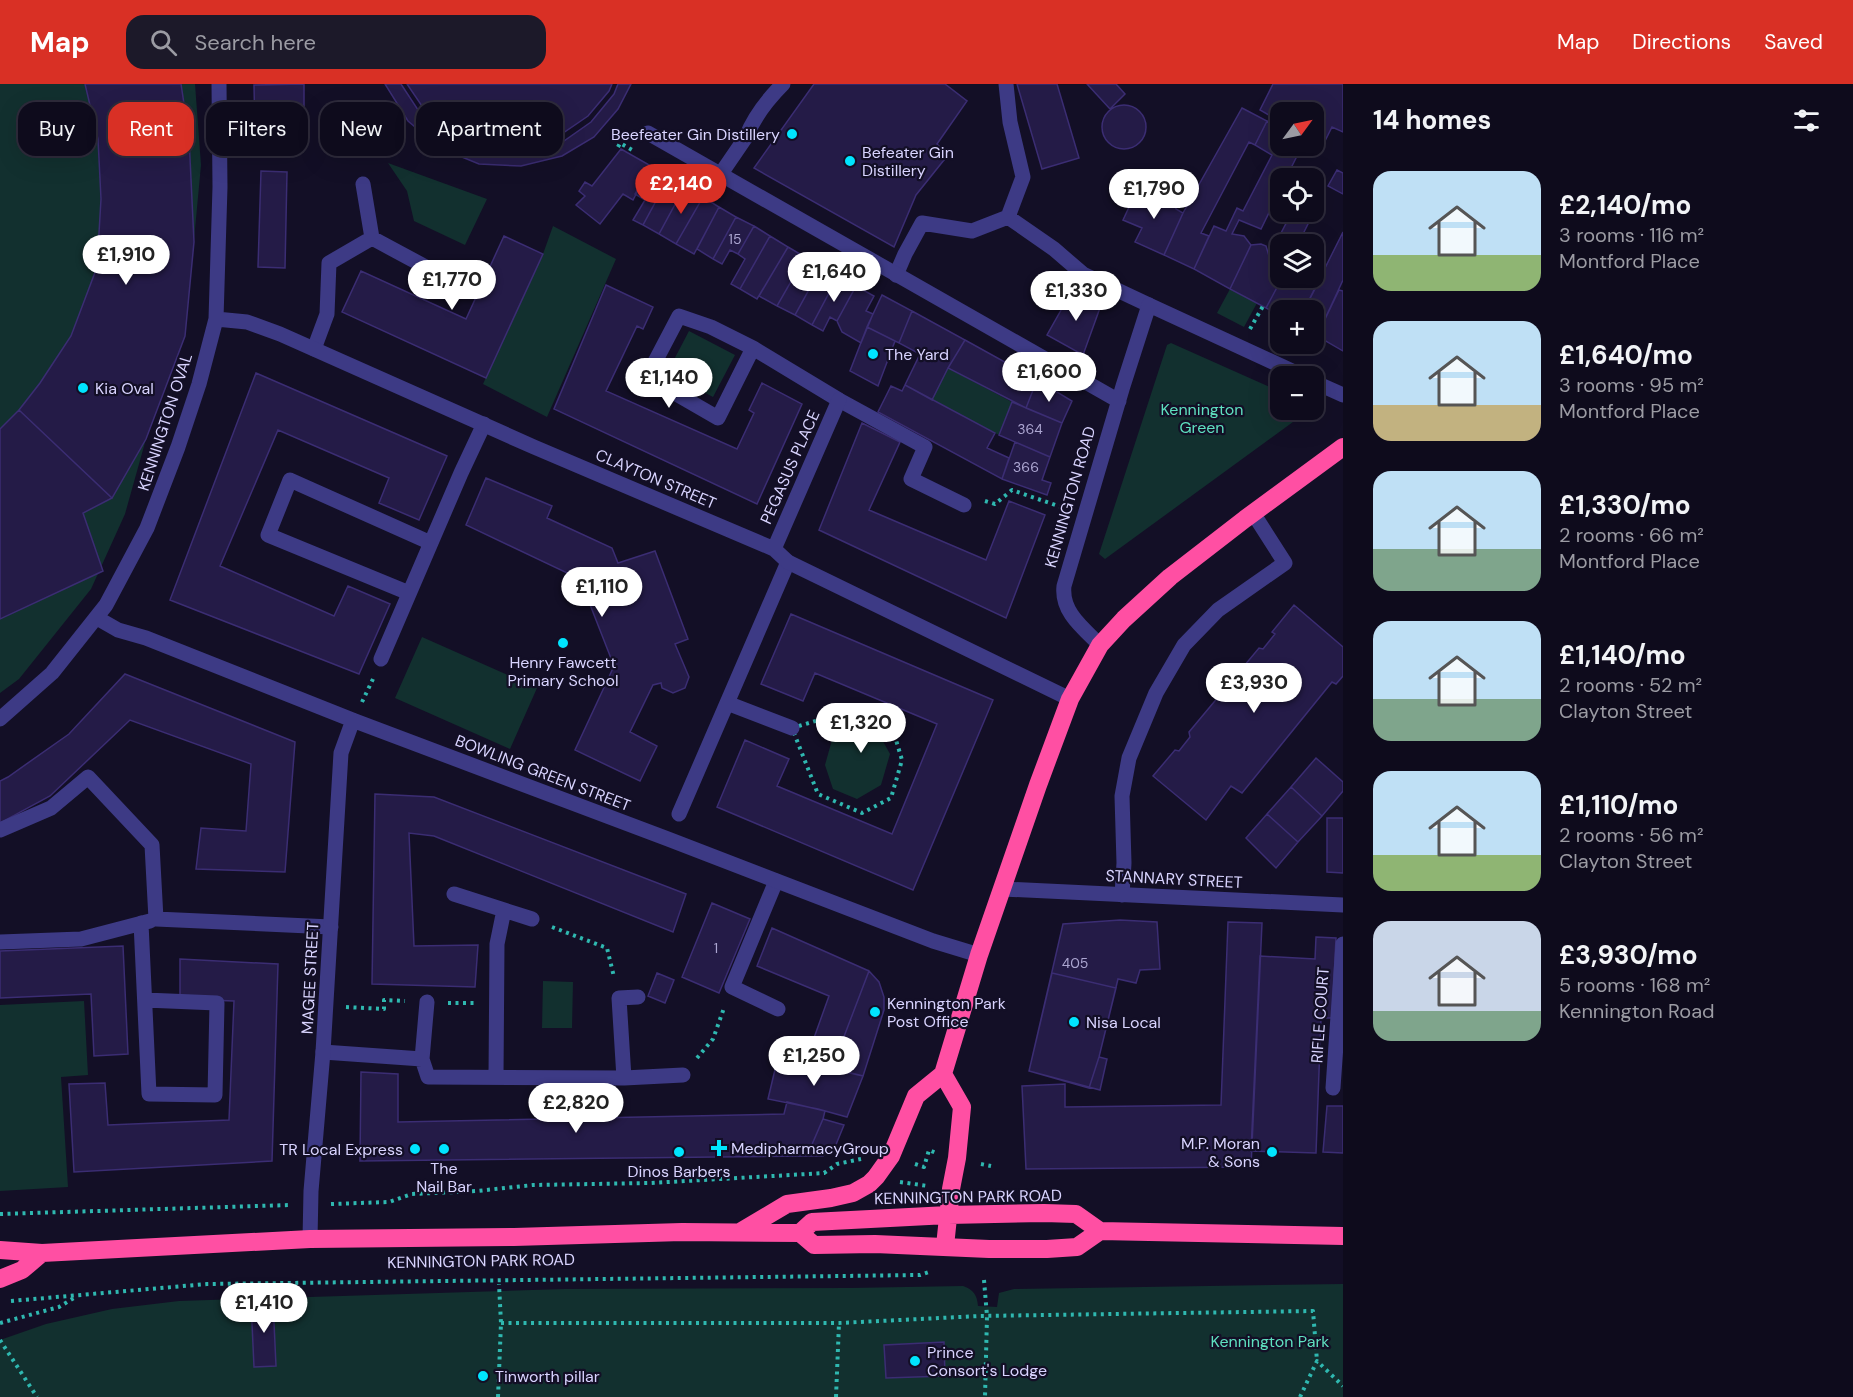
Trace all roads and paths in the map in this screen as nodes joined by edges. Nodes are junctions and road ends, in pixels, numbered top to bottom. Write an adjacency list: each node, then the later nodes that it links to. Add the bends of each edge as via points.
1 (219, 84): 15 (street, KENNINGTON OVAL)
2 (783, 84): 7 (street, via 757,114)
3 (1006, 84): 9 (street, via 1023,177)
4 (648, 134): 7 (street)
5 (618, 147): 6 (path, via 620,143)
6 (633, 151)
7 (720, 175): 11 (street)
8 (363, 184): 10 (street)
9 (1008, 217): 11 (street, via 972,231 922,223); 13 (street, via 1083,274)
10 (372, 238): 12 (street); 18 (street, via 329,263 327,314)
11 (896, 275): 23 (street)
12 (448, 279)
13 (1149, 305): 19 (street); 23 (street, KENNINGTON ROAD)
14 (1263, 306): 16 (path)
15 (216, 319): 18 (street, CLAYTON STREET, via 247,322); 33 (street, KENNINGTON OVAL, via 195,396 147,528)
16 (1252, 325)
17 (753, 348): 17 (street, via 718,418 647,377 679,316); 22 (street)
18 (314, 349): 24 (street, CLAYTON STREET)
19 (1281, 366)
20 (1324, 386): 21 (street)
21 (1343, 395)
22 (839, 400): 26 (street, via 925,447 911,480); 30 (street, PEGASUS PLACE)
23 (1119, 401): 28 (street, KENNINGTON ROAD)
24 (484, 424): 29 (street); 30 (street, CLAYTON STREET)
25 (1343, 447): 27 (highway)
26 (964, 506): 28 (path, via 980,513 986,501 995,504 1012,490)
27 (1253, 513): 34 (highway, via 1170,578); 46 (street, via 1284,563 1218,610 1184,645 1156,693 1129,758 1122,796)
28 (1084, 516): 34 (street, KENNINGTON ROAD, via 1063,595 1068,611)
29 (431, 543): 32 (street); 32 (street, via 290,480 268,535)
30 (774, 549): 31 (street, CLAYTON STREET)
31 (788, 562): 36 (street, CLAYTON STREET); 37 (street)
32 (409, 593): 35 (street)
33 (97, 618): 38 (street, KENNINGTON OVAL, via 52,673); 39 (street, BOWLING GREEN STREET, via 118,630)
34 (1100, 645): 36 (highway)
35 (381, 659)
36 (1070, 699): 44 (highway)
37 (727, 703): 40 (street); 41 (street)
38 (0, 719)
39 (353, 720): 43 (street, BOWLING GREEN STREET); 51 (street, MAGEE STREET, via 341,753)
40 (792, 728): 40 (path, via 818,794 862,813 891,798 902,759 893,730 859,708)
41 (679, 814)
42 (0, 830): 50 (street, via 51,808 88,777 152,845)
43 (776, 881): 54 (street, BOWLING GREEN STREET); 55 (street)
44 (1003, 889): 46 (street, STANNARY STREET); 54 (highway)
45 (454, 894): 48 (street)
46 (1122, 895): 47 (street, STANNARY STREET)
47 (1343, 905)
48 (504, 910): 49 (street); 65 (street, via 497,945)
49 (532, 919): 57 (path, via 607,948)
50 (148, 921): 51 (street); 52 (street, via 81,939); 58 (street)
51 (331, 927): 61 (street, MAGEE STREET)
52 (0, 942)
53 (1343, 944): 67 (street, RIFLE COURT)
54 (980, 955): 63 (highway)
55 (732, 987): 60 (street); 64 (path, via 713,1039)
56 (638, 997): 57 (street)
57 (619, 998): 66 (street)
58 (145, 1000): 58 (street, via 149,1094 215,1095 217,1002)
59 (427, 1002): 62 (street)
60 (778, 1009)
61 (323, 1052): 62 (street); 83 (street, MAGEE STREET)
62 (422, 1059): 65 (street, via 428,1077)
63 (943, 1074): 78 (highway, via 962,1107); 79 (highway, via 916,1096 891,1156 869,1184 853,1193 787,1204)
64 (683, 1075): 66 (street)
65 (496, 1077): 66 (street)
66 (624, 1078)
67 (1333, 1088)
68 (850, 1145): 69 (path)
69 (860, 1147)
70 (936, 1153): 71 (path, KENNINGTON PARK ROAD, via 929,1150 924,1167)
71 (915, 1164)
72 (981, 1164): 73 (path, KENNINGTON PARK ROAD)
73 (991, 1166)
74 (823, 1173): 76 (path)
75 (903, 1182): 77 (path, KENNINGTON PARK ROAD)
76 (651, 1183)
77 (928, 1186)
78 (948, 1215): 80 (highway, KENNINGTON PARK ROAD, via 1076,1214); 81 (highway, KENNINGTON PARK ROAD, via 812,1222); 84 (highway)
79 (740, 1232): 81 (highway, KENNINGTON PARK ROAD); 83 (highway, KENNINGTON PARK ROAD)
80 (1100, 1232): 82 (highway); 84 (highway, KENNINGTON PARK ROAD, via 1077,1247 1018,1250)
81 (800, 1233): 84 (highway, KENNINGTON PARK ROAD, via 814,1245)
82 (1343, 1236)
83 (310, 1239): 86 (highway, KENNINGTON PARK ROAD)
84 (945, 1246): 90 (path, KENNINGTON PARK ROAD, via 938,1270 920,1275 207,1284)
85 (0, 1250): 86 (highway, KENNINGTON PARK ROAD)
86 (42, 1252): 87 (highway, via 22,1270)
87 (0, 1279)
88 (984, 1280): 92 (path)
89 (499, 1284): 94 (path)
90 (77, 1296): 91 (path, KENNINGTON PARK ROAD); 93 (path, via 59,1307)
91 (0, 1302)
92 (987, 1316): 95 (path); 97 (path, via 1313,1311); 102 (path)
93 (0, 1323)
94 (501, 1323): 95 (path); 100 (path)
95 (839, 1323): 101 (path)
96 (0, 1340): 99 (path)
97 (1317, 1361): 98 (path); 103 (path)
98 (1343, 1386)
99 (37, 1397)
100 (498, 1397)
101 (836, 1397)
102 (985, 1397)
103 (1300, 1397)

